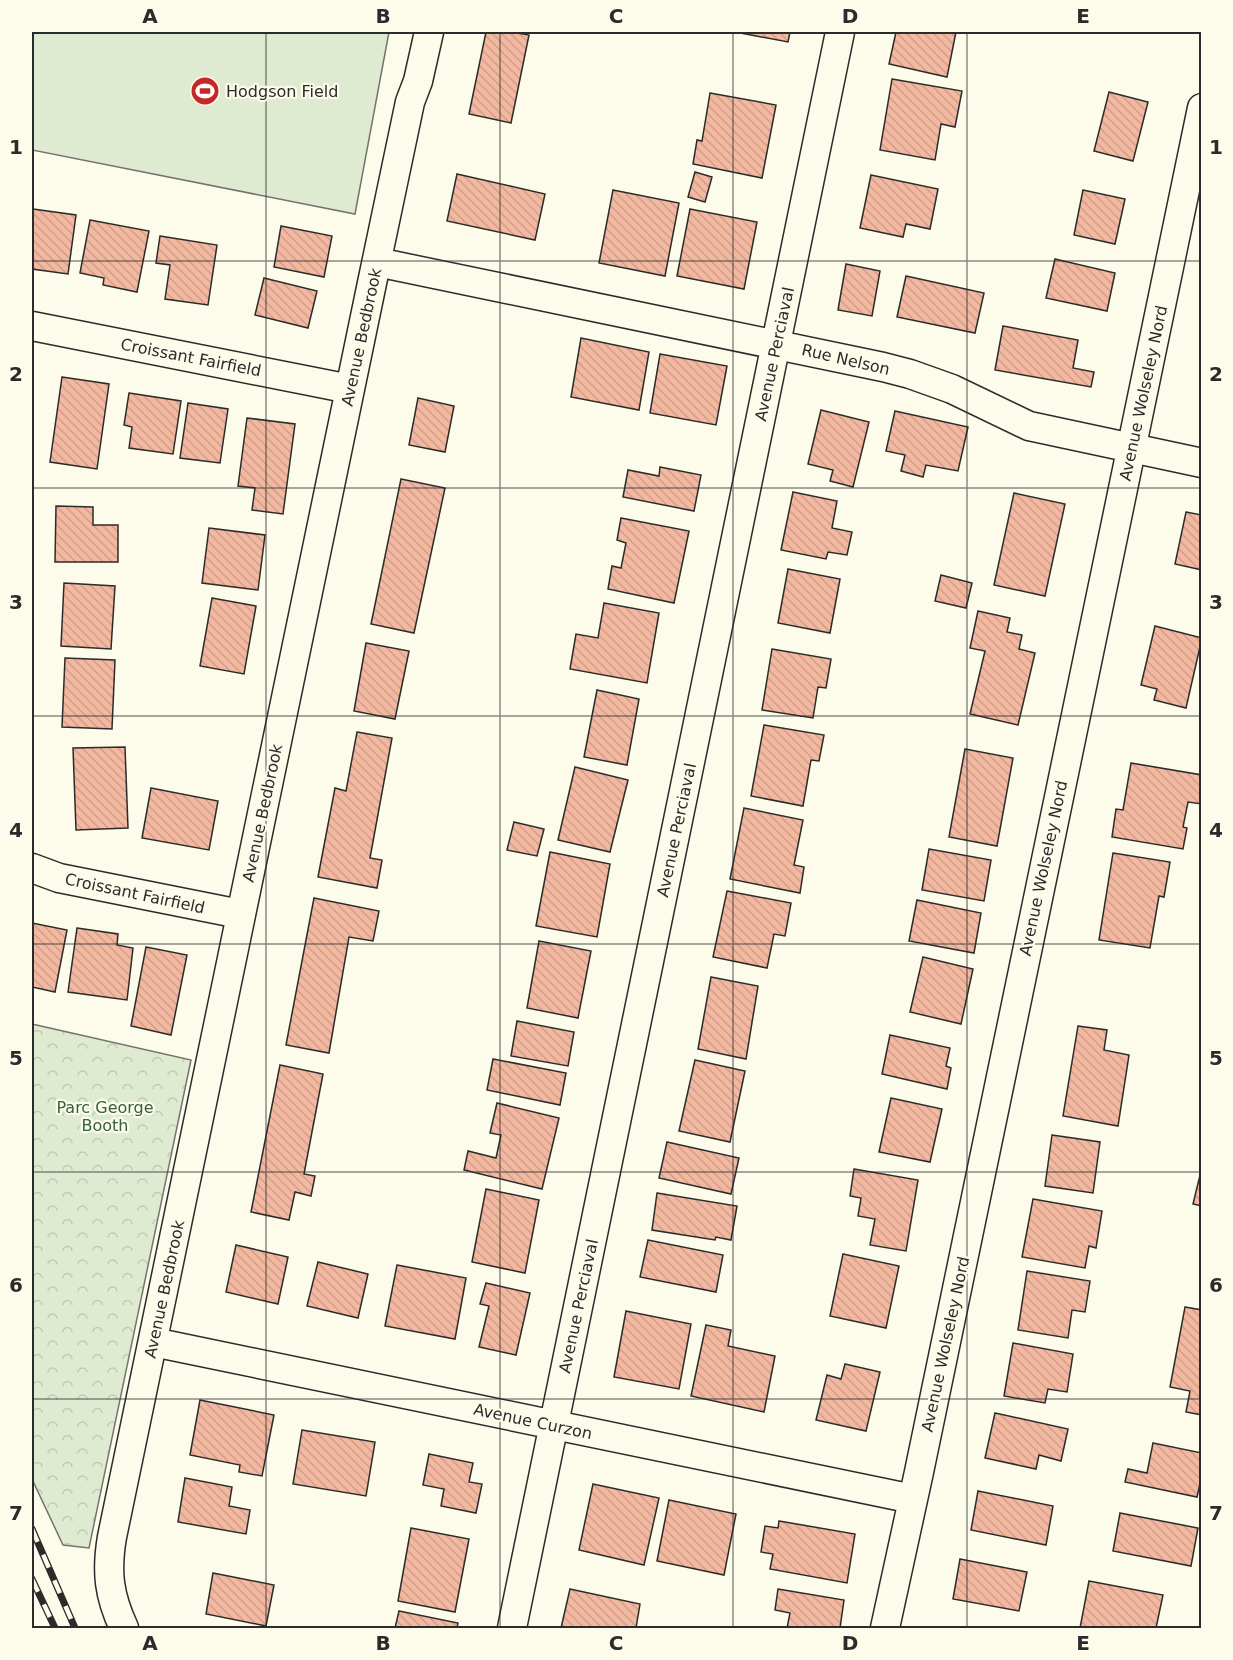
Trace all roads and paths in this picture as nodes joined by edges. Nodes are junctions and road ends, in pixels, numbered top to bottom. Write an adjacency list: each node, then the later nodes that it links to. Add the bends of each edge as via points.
1 (429, 32): 4 (street, Avenue Bedbrook, via 410,102)
2 (840, 32): 6 (street, Avenue Perciaval)
3 (1202, 108): 8 (street, Avenue Wolseley Nord)
4 (377, 262): 6 (street, Rue Nelson); 7 (street, Avenue Bedbrook)
5 (32, 326): 7 (street, Croissant Fairfield)
6 (776, 344): 8 (street, Rue Nelson, via 910,374 952,389 1029,426); 13 (street, Avenue Perciaval)
7 (350, 389): 11 (street, Avenue Bedbrook)
8 (1131, 448): 9 (street, Rue Nelson); 14 (street, Avenue Wolseley Nord)
9 (1202, 463)
10 (32, 868): 11 (street, Croissant Fairfield, via 59,878)
11 (240, 914): 12 (street, Avenue Bedbrook)
12 (153, 1342): 13 (street, Avenue Curzon); 15 (street, Avenue Bedbrook, via 109,1555 109,1582)
13 (553, 1426): 14 (street, Avenue Curzon); 16 (street, Avenue Perciaval)
14 (913, 1498): 17 (street, Avenue Wolseley Nord)
15 (124, 1629)
16 (512, 1629)
17 (885, 1629)

